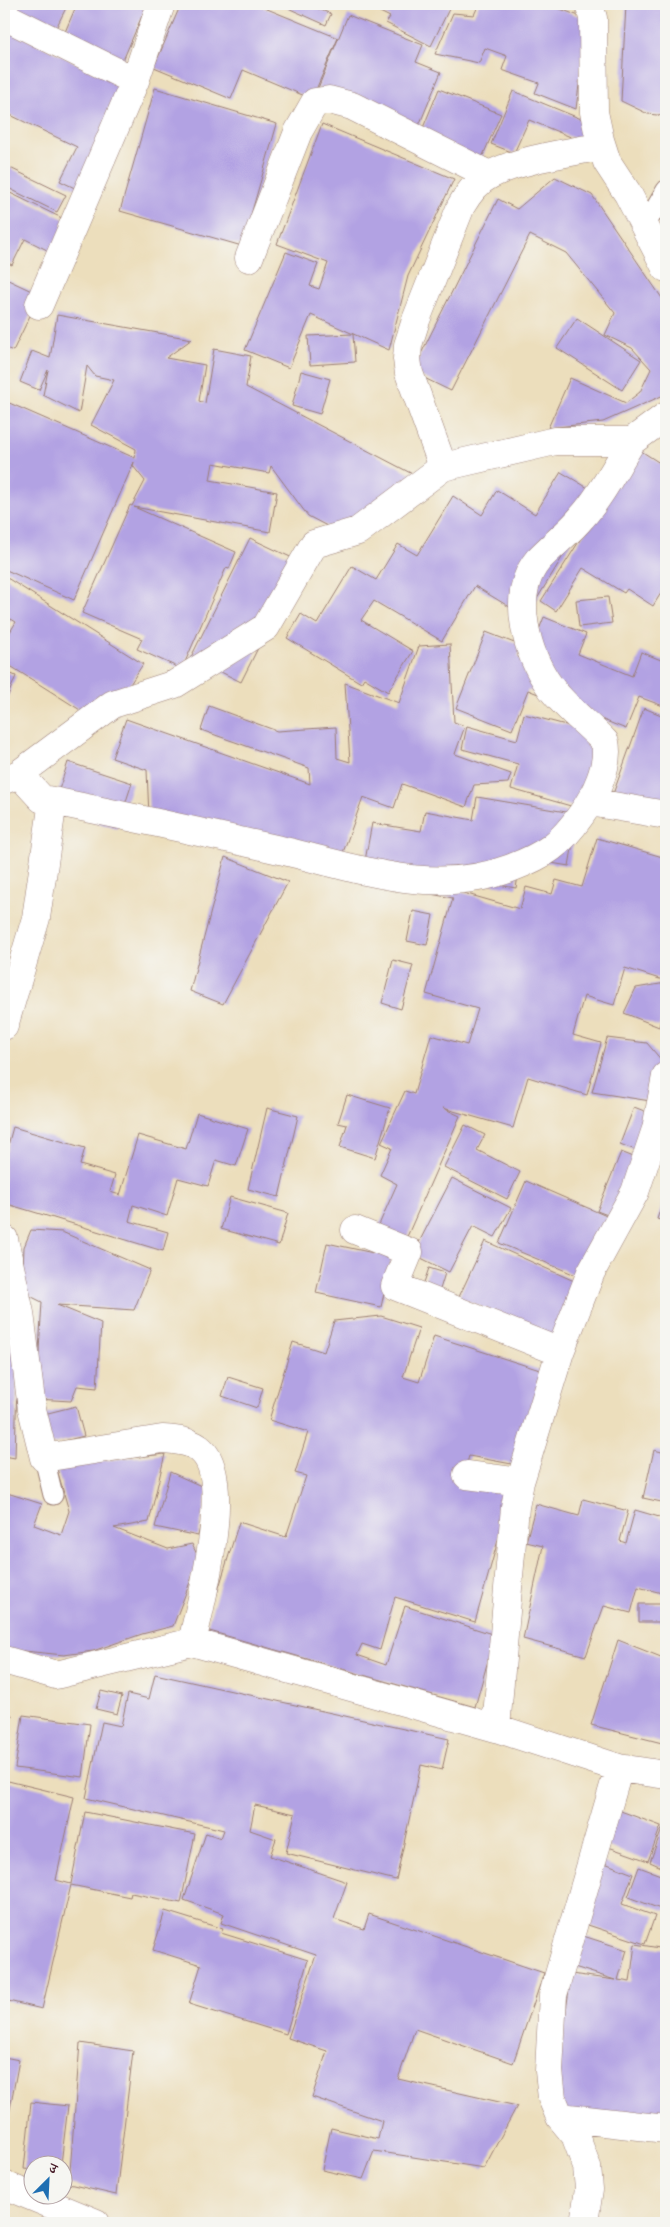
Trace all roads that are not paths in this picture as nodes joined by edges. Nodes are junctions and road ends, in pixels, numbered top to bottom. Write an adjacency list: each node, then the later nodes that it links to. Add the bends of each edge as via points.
1 (161, 4): 4 (street)
2 (589, 4): 5 (street, via 593,18 594,112)
3 (4, 16): 4 (street)
4 (135, 81): 11 (street)
5 (602, 146): 6 (street); 8 (street, via 607,162)
6 (488, 175): 9 (street, via 352,106 329,100 314,102 298,132); 14 (street, via 471,190 461,206 408,345 409,373)
7 (666, 190): 8 (lane)
8 (645, 226): 10 (street)
9 (249, 258)
10 (666, 268)
11 (39, 305)
12 (666, 416): 13 (street)
13 (632, 441): 14 (street, via 555,442); 17 (street, via 584,516 531,570 522,599 539,670 552,689 605,742 606,758)
14 (444, 467): 15 (street, via 358,531 314,544 266,627 175,684 113,704)
15 (11, 777): 16 (street, via 42,799)
16 (53, 801): 17 (street, via 274,848 357,870 408,880 446,882 488,877 548,852 568,834); 19 (street, via 36,918)
17 (590, 802): 18 (street)
18 (666, 814)
19 (4, 1026)
20 (666, 1076): 24 (street, via 656,1129 635,1192 591,1272)
21 (355, 1230): 24 (street, via 409,1252 395,1286)
22 (4, 1238): 23 (street)
23 (9, 1291): 25 (street, via 20,1313 32,1409)
24 (560, 1352): 27 (street)
25 (44, 1458): 28 (lane); 29 (street, via 162,1439 192,1444 203,1451 213,1474 214,1528 209,1569)
26 (467, 1475): 27 (street)
27 (520, 1482): 31 (street, via 515,1507)
28 (53, 1495)
29 (192, 1642): 30 (street, via 56,1675); 31 (street)
30 (4, 1660)
31 (496, 1728): 32 (street)
32 (619, 1768): 33 (street); 34 (street, via 553,1996 549,2070 552,2098)
33 (666, 1775)
34 (560, 2117): 35 (street); 38 (street, via 575,2135 587,2167 589,2189)
35 (666, 2129)
36 (4, 2185): 37 (street)
37 (96, 2223)
38 (584, 2223)

